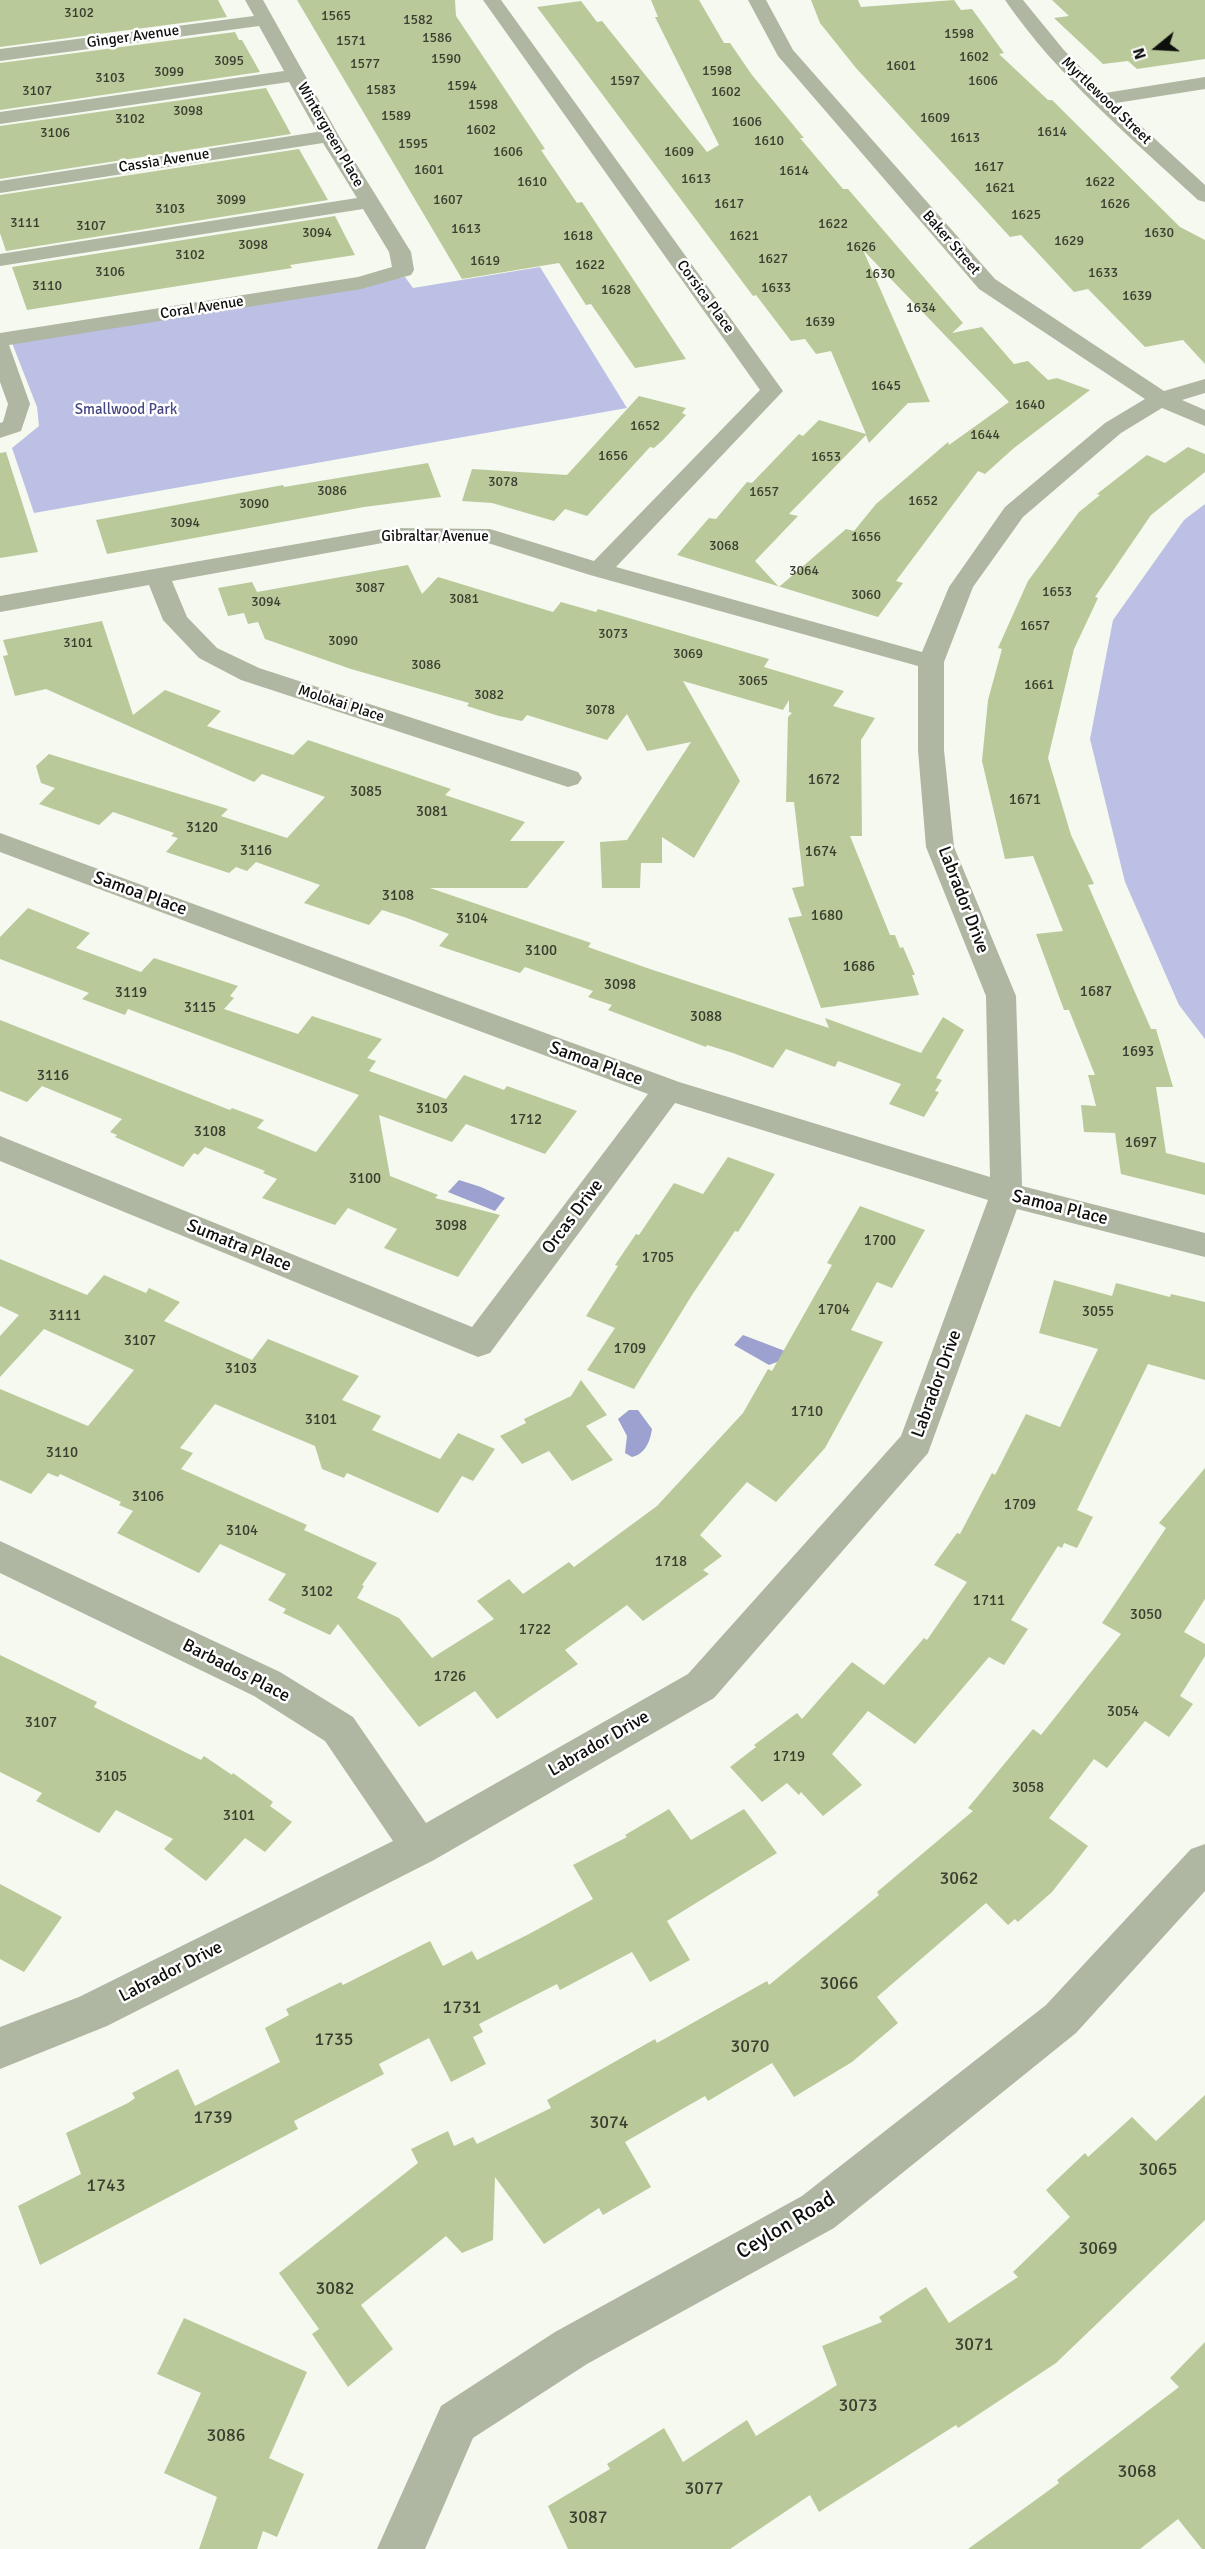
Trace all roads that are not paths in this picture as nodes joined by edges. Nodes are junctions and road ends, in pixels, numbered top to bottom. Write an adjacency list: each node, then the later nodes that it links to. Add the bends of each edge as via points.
1 (254, 0): 5 (street, Wintergreen Place)
2 (492, 0): 23 (street, Corsica Place, via 772,391)
3 (757, 0): 20 (street, Baker Street, via 785,52 987,284)
4 (1014, 0): 9 (street, Myrtlewood Street, via 1037,33)
5 (265, 20): 6 (street, Ginger Avenue); 7 (street, Wintergreen Place)
6 (0, 55)
7 (295, 75): 10 (street); 11 (street, Wintergreen Place)
8 (1205, 83): 9 (street)
9 (1102, 99): 13 (street, Myrtlewood Street)
10 (0, 118)
11 (329, 136): 12 (street, Cassia Avenue); 14 (street, Wintergreen Place)
12 (0, 187)
13 (1205, 196)
14 (369, 202): 15 (street); 16 (street, Wintergreen Place, via 400,252)
15 (0, 260)
16 (403, 270): 17 (street, Coral Avenue, via 360,283)
17 (0, 340)
18 (0, 349): 22 (street, via 19,404)
19 (1205, 386): 20 (street, Labrador Drive)
20 (1161, 399): 21 (street, Baker Street); 26 (street, Labrador Drive, via 1113,428 1014,512 961,587)
21 (1205, 419)
22 (7, 428)
23 (599, 570): 24 (street, Gibraltar Avenue, via 490,536 388,535); 26 (street, Gibraltar Avenue)
24 (157, 575): 25 (street, Gibraltar Avenue); 27 (street, Molokai Place, via 176,620 208,653 250,674)
25 (0, 604)
26 (931, 662): 31 (street, Labrador Drive, via 931,750 940,848 1001,996)
27 (568, 778)
28 (0, 842): 29 (street, Samoa Place)
29 (668, 1090): 31 (street, Samoa Place); 33 (street, Orcas Drive)
30 (0, 1148): 33 (street, Sumatra Place)
31 (1006, 1194): 32 (street, Samoa Place); 35 (street, Labrador Drive, via 916,1443 700,1686)
32 (1205, 1245)
33 (478, 1344)
34 (0, 1556): 35 (street, Barbados Place, via 267,1684 339,1729)
35 (420, 1847): 37 (street, Labrador Drive, via 92,2012)
36 (1205, 1862): 38 (street, Ceylon Road, via 1061,2019 818,2212 572,2348 457,2422)
37 (0, 2048)
38 (401, 2549)

